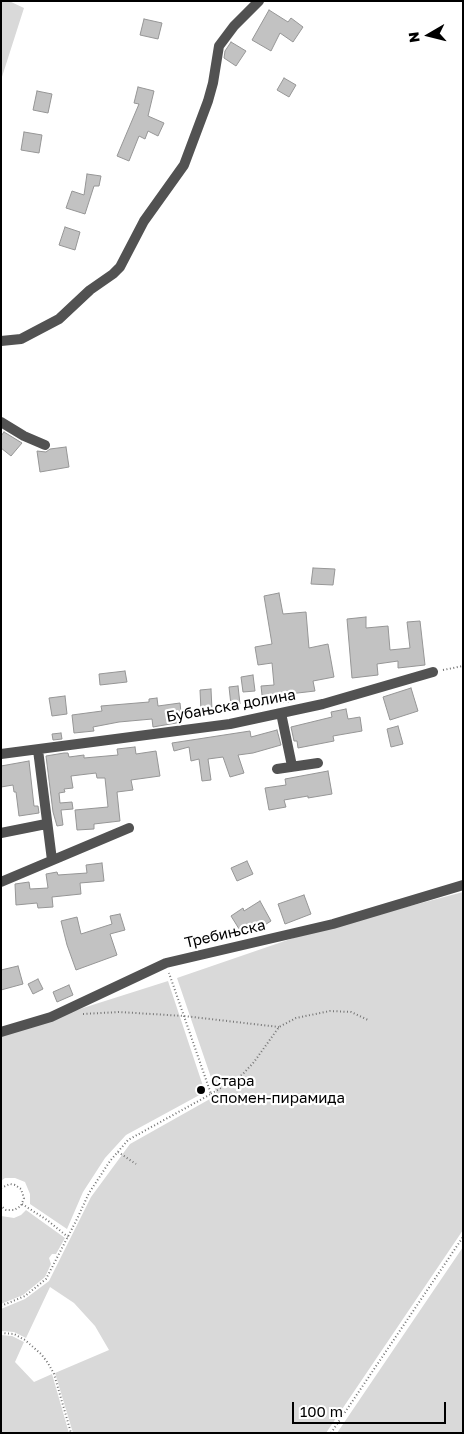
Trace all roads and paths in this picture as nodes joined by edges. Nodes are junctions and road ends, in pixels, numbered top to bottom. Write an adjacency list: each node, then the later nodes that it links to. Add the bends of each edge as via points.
1 (259, 1): 2 (street, via 219,46 213,84 184,165 144,220 120,267 58,319 21,339)
2 (1, 341)
3 (1, 422): 4 (street)
4 (45, 444)
5 (463, 666): 6 (path)
6 (433, 672): 7 (street, Бубањска долина, via 332,702)
7 (281, 713): 8 (street, Бубањска долина, via 230,724); 11 (street)
8 (38, 750): 9 (street, Бубањска долина); 13 (street)
9 (1, 754)
10 (318, 763): 11 (street)
11 (292, 766): 12 (street)
12 (277, 769)
13 (46, 824): 15 (street); 16 (street)
14 (129, 828): 16 (street)
15 (1, 833)
16 (52, 860): 17 (street)
17 (1, 882)
18 (463, 886): 19 (street, Требињска, via 333,924)
19 (166, 964): 21 (path); 24 (street, Требињска, via 51,1017)
20 (80, 1014): 21 (path, via 119,1012)
21 (184, 1016): 23 (path); 25 (path)
22 (368, 1020): 23 (path, via 351,1012 330,1011 296,1018)
23 (279, 1027): 25 (path, via 242,1075)
24 (1, 1032)
25 (211, 1094): 26 (path, via 128,1140)
26 (118, 1152): 27 (path); 31 (path, via 89,1193)
27 (136, 1164)
28 (1, 1188): 29 (path, via 10,1184 18,1186 23,1193)
29 (22, 1204): 30 (path, via 14,1210); 31 (path)
30 (1, 1206)
31 (68, 1236): 33 (path, via 46,1279 25,1296)
32 (463, 1237): 36 (path)
33 (1, 1306)
34 (1, 1333): 35 (path, via 14,1334 25,1340 48,1363)
35 (71, 1433)
36 (331, 1433)

